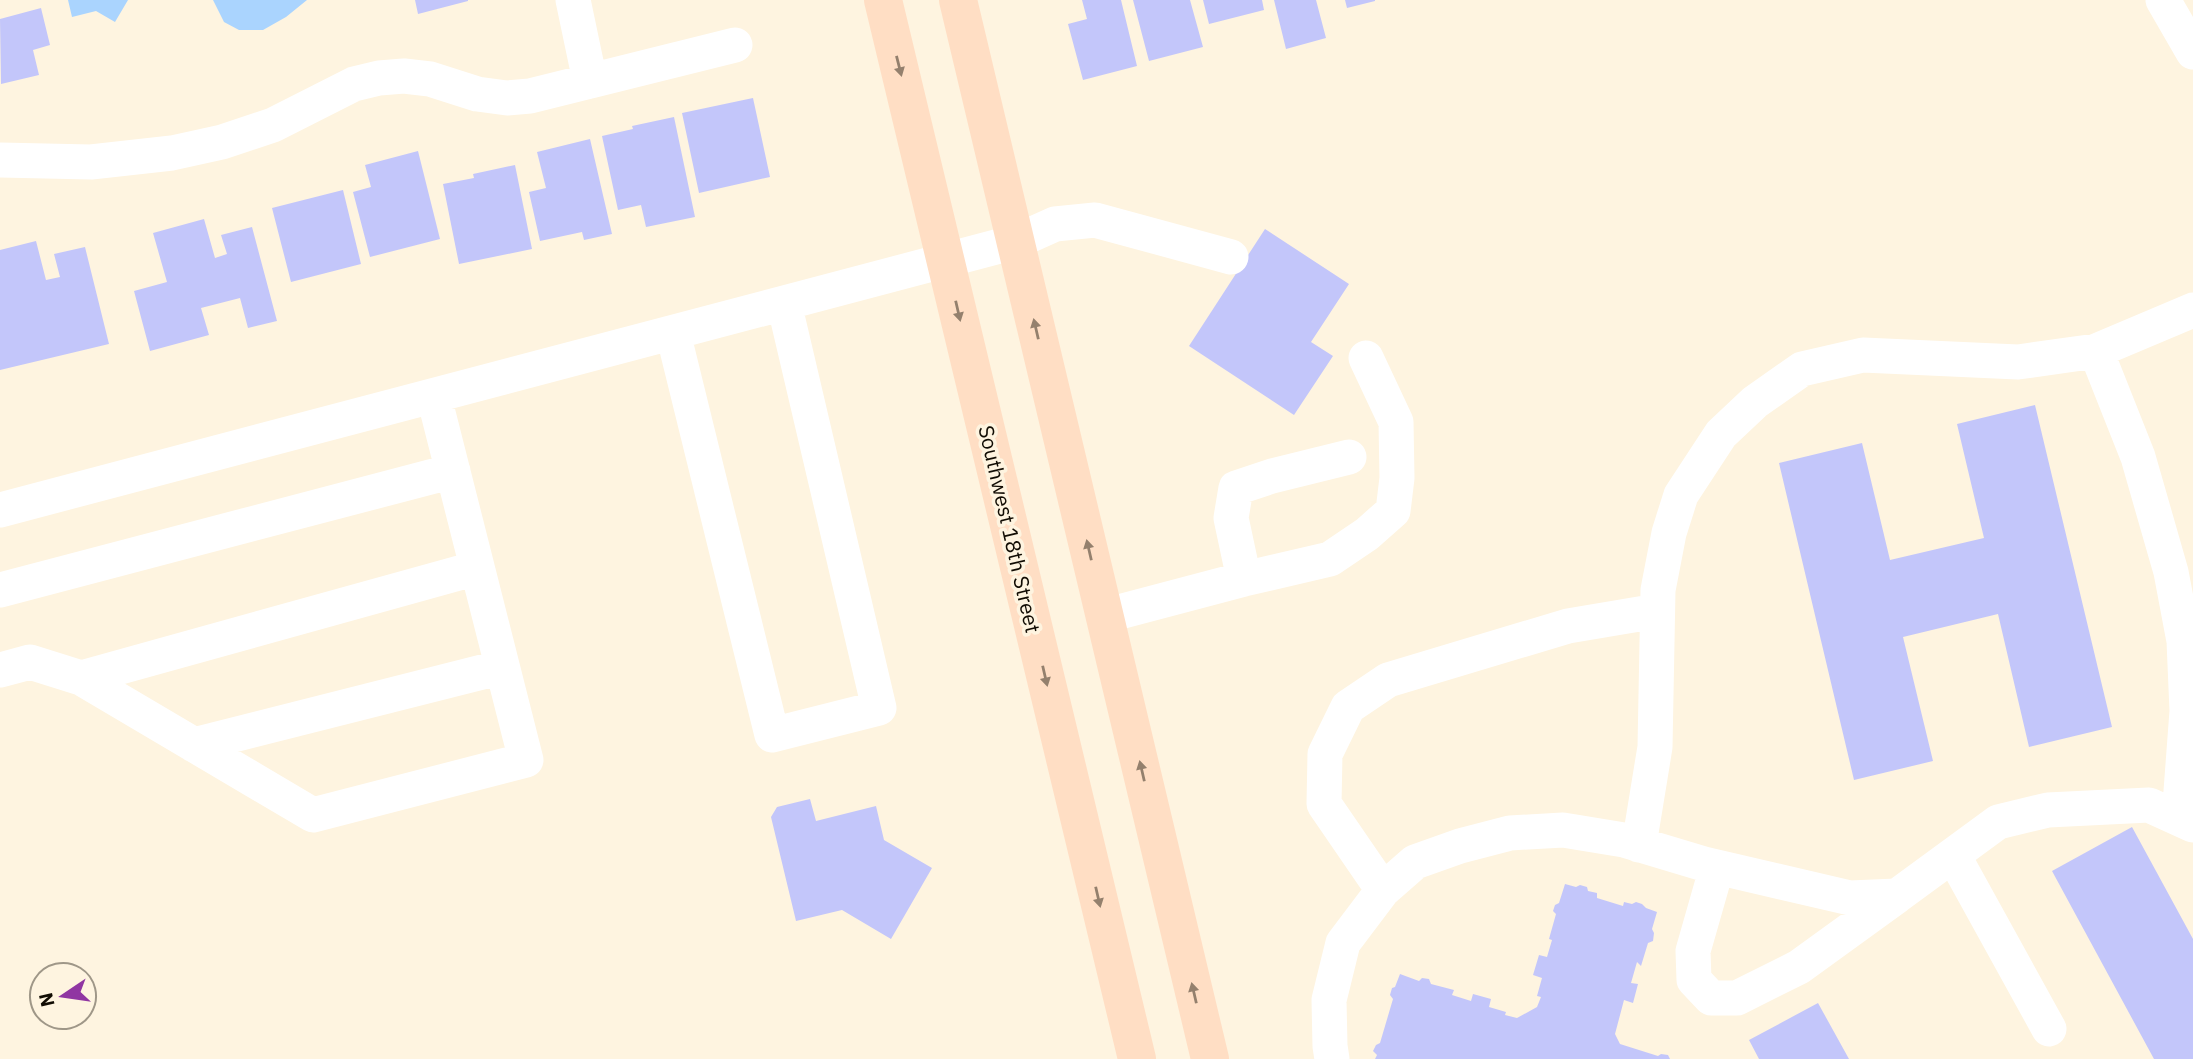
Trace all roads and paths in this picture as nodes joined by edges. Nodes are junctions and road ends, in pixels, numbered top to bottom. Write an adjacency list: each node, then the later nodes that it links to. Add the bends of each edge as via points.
1 (573, 0): 7 (street)
2 (883, 0): 11 (main road, Southwest 18th Street, one-way to 11)
3 (958, 0): 9 (main road)
4 (2162, 0): 6 (street)
5 (735, 45): 7 (street)
6 (2193, 52)
7 (590, 81): 8 (street, via 507,98 430,79 379,78 354,85 273,125 172,153 91,162)
8 (0, 160)
9 (1015, 242): 10 (street, via 1055,224 1095,220); 11 (street); 25 (main road, one-way to 9)
10 (1231, 257)
11 (946, 260): 12 (street); 37 (main road, Southwest 18th Street, one-way to 37)
12 (784, 303): 14 (street); 14 (street, via 879,708 772,735)
13 (2193, 310): 15 (street)
14 (673, 333): 17 (street)
15 (2096, 351): 24 (street, via 2018,362 1863,355 1801,369 1721,434 1681,495 1669,533); 30 (street, via 2138,457 2171,572 2184,641)
16 (1366, 358): 22 (street, via 1396,422 1393,511 1331,559)
17 (434, 397): 19 (street); 20 (street)
18 (1349, 457): 22 (street, via 1236,488 1231,518)
19 (453, 471): 21 (street); 23 (street)
20 (0, 510)
21 (477, 568): 26 (street); 28 (street)
22 (1244, 579): 25 (street)
23 (0, 590)
24 (1657, 611): 31 (street, via 1655,747); 34 (street, via 1567,626 1388,680 1348,707 1325,754 1324,804)
25 (1104, 616): 38 (main road, one-way to 25)
26 (502, 667): 29 (street); 29 (street, via 526,760 313,815)
27 (0, 670): 28 (street, via 30,662)
28 (81, 678): 29 (street)
29 (194, 745)
30 (2186, 822): 32 (street, via 2149,806 2048,810 1998,822)
31 (1640, 845): 33 (street); 34 (street, via 1563,830 1510,833 1415,862)
32 (1953, 855): 35 (street); 36 (street)
33 (1717, 867): 35 (street, via 1850,898); 35 (street, via 1693,951 1694,980 1711,998 1737,998 1799,967)
34 (1383, 890): 39 (street, via 1343,943 1329,1000)
35 (1897, 896)
36 (2049, 1029)
37 (1136, 1059)
38 (1210, 1059)
39 (1332, 1059)

